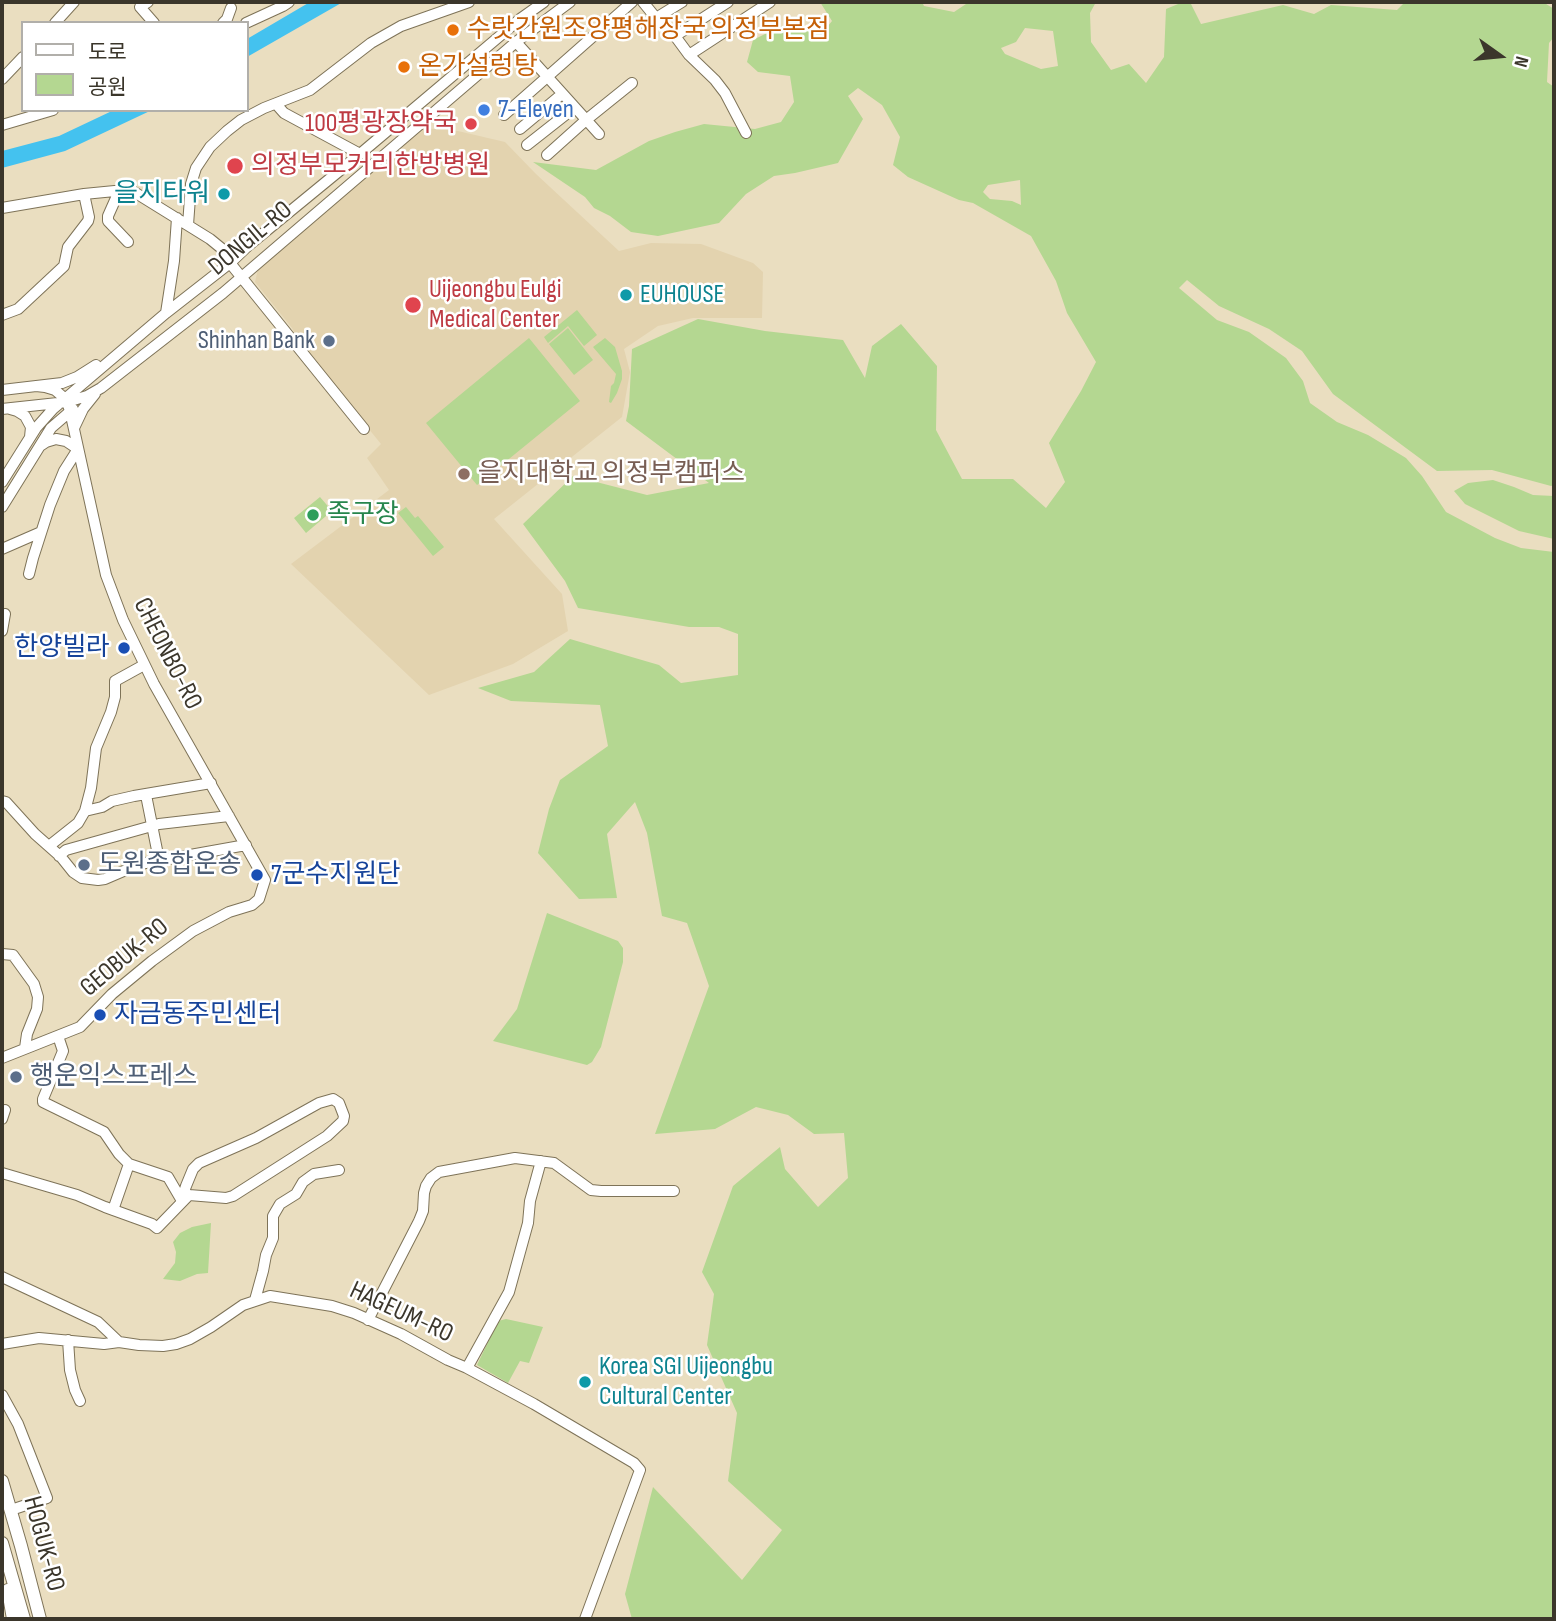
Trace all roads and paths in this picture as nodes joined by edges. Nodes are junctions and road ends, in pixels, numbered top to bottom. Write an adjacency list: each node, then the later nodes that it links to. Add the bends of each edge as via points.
1 (74, 2): 14 (street)
2 (148, 2): 15 (street, via 140,7)
3 (289, 2): 17 (street)
4 (469, 2): 26 (street, via 401,26 310,90)
5 (544, 2): 36 (street, DONGIL-RO)
6 (570, 2): 19 (street, DONGIL-RO)
7 (632, 2): 22 (street)
8 (643, 2): 13 (street)
9 (682, 2): 13 (street)
10 (728, 2): 18 (street)
11 (770, 2): 20 (street)
12 (232, 4): 16 (street)
13 (656, 18): 18 (street)
14 (57, 21)
15 (152, 21)
16 (225, 21)
17 (248, 22)
18 (675, 36): 20 (street)
19 (516, 41): 22 (street); 45 (street, DONGIL-RO)
20 (689, 55): 33 (street, via 720,86)
21 (21, 59): 23 (street)
22 (547, 77): 25 (street); 29 (street)
23 (2, 79)
24 (632, 83): 30 (street)
25 (562, 94): 27 (street); 32 (street)
26 (276, 104): 36 (street, via 284,113); 42 (street, via 241,120 205,154 191,184)
27 (574, 108): 30 (street); 35 (street)
28 (46, 112): 31 (street)
29 (503, 115)
30 (586, 120): 34 (street); 37 (street)
31 (2, 125)
32 (520, 129)
33 (746, 133)
34 (599, 135)
35 (527, 145)
36 (360, 154): 44 (street, DONGIL-RO)
37 (547, 155)
38 (117, 191): 39 (street); 41 (street, via 131,190); 43 (street, via 108,221)
39 (84, 194): 40 (street); 47 (street, via 88,221 68,247 64,266 18,309)
40 (2, 208)
41 (177, 218): 42 (street); 46 (street)
42 (188, 225): 44 (street, via 221,247)
43 (128, 242)
44 (230, 263): 45 (street); 46 (street, DONGIL-RO)
45 (241, 278): 50 (street, DONGIL-RO); 54 (street)
46 (166, 313): 48 (street, DONGIL-RO)
47 (2, 315)
48 (128, 345): 49 (street, via 69,380); 52 (street, DONGIL-RO)
49 (36, 386): 51 (street); 52 (street, via 55,390)
50 (101, 388): 52 (street); 55 (street, via 83,409)
51 (2, 390)
52 (64, 405): 53 (street); 55 (street, CHEONBO-RO); 56 (street, via 36,428); 57 (street)
53 (4, 409): 56 (street, via 25,416 31,427)
54 (364, 429)
55 (74, 431): 58 (street, CHEONBO-RO)
56 (29, 440): 59 (street)
57 (40, 446): 58 (street, via 56,439); 60 (street)
58 (78, 449): 61 (street, via 64,471); 66 (street, CHEONBO-RO, via 106,575)
59 (2, 482)
60 (2, 506)
61 (41, 531): 62 (street); 63 (street)
62 (2, 549)
63 (29, 574)
64 (5, 614): 65 (street)
65 (2, 631)
66 (144, 665): 67 (street, CHEONBO-RO); 70 (street, via 115,681 115,697 96,748)
67 (211, 783): 68 (street); 71 (street, CHEONBO-RO)
68 (146, 795): 70 (street); 72 (street)
69 (2, 802): 74 (street)
70 (85, 811): 74 (street, via 78,823)
71 (229, 816): 72 (street); 73 (street, CHEONBO-RO)
72 (152, 827): 75 (street, via 66,850); 76 (street)
73 (246, 845): 76 (street); 77 (street, CHEONBO-RO)
74 (49, 846): 75 (street)
75 (59, 856): 76 (street, via 73,872 91,879 105,879)
76 (159, 860)
77 (265, 880): 79 (street, GEOBUK-RO, via 252,905 193,931 112,994 80,1027)
78 (2, 954): 80 (street, via 13,955 38,997)
79 (58, 1036): 80 (street, GEOBUK-RO); 83 (street, via 63,1051 43,1102 104,1132)
80 (25, 1048): 81 (street, GEOBUK-RO)
81 (2, 1058)
82 (541, 1161): 86 (street, via 554,1163 591,1190); 91 (street, via 515,1158 439,1172 431,1178 419,1221); 95 (street, via 509,1292)
83 (129, 1164): 87 (street, via 168,1177); 88 (street)
84 (339, 1170): 90 (street, via 314,1174 280,1205 273,1216 273,1238)
85 (2, 1173): 88 (street)
86 (674, 1191)
87 (186, 1198): 87 (street, via 186,1186 199,1163 319,1103 333,1099 339,1103 343,1121 327,1136 233,1196); 88 (street, via 157,1228)
88 (113, 1210)
89 (2, 1277): 93 (street, via 98,1322)
90 (255, 1300): 91 (street, HAGEUM-RO, via 270,1296 332,1306); 93 (street, HAGEUM-RO, via 176,1344)
91 (368, 1320): 95 (street, HAGEUM-RO)
92 (68, 1340): 93 (street, HAGEUM-RO); 94 (street, HAGEUM-RO, via 39,1338); 97 (street, via 70,1370)
93 (119, 1342)
94 (2, 1344)
95 (467, 1368): 104 (street, HAGEUM-RO, via 640,1470)
96 (2, 1395): 99 (street, via 47,1498)
97 (80, 1401)
98 (2, 1481): 99 (main road, HOGUK-RO)
99 (11, 1510): 103 (main road, HOGUK-RO)
100 (2, 1544): 101 (main road); 102 (main road, HOGUK-RO)
101 (13, 1619)
102 (24, 1619)
103 (40, 1619)
104 (584, 1619)

